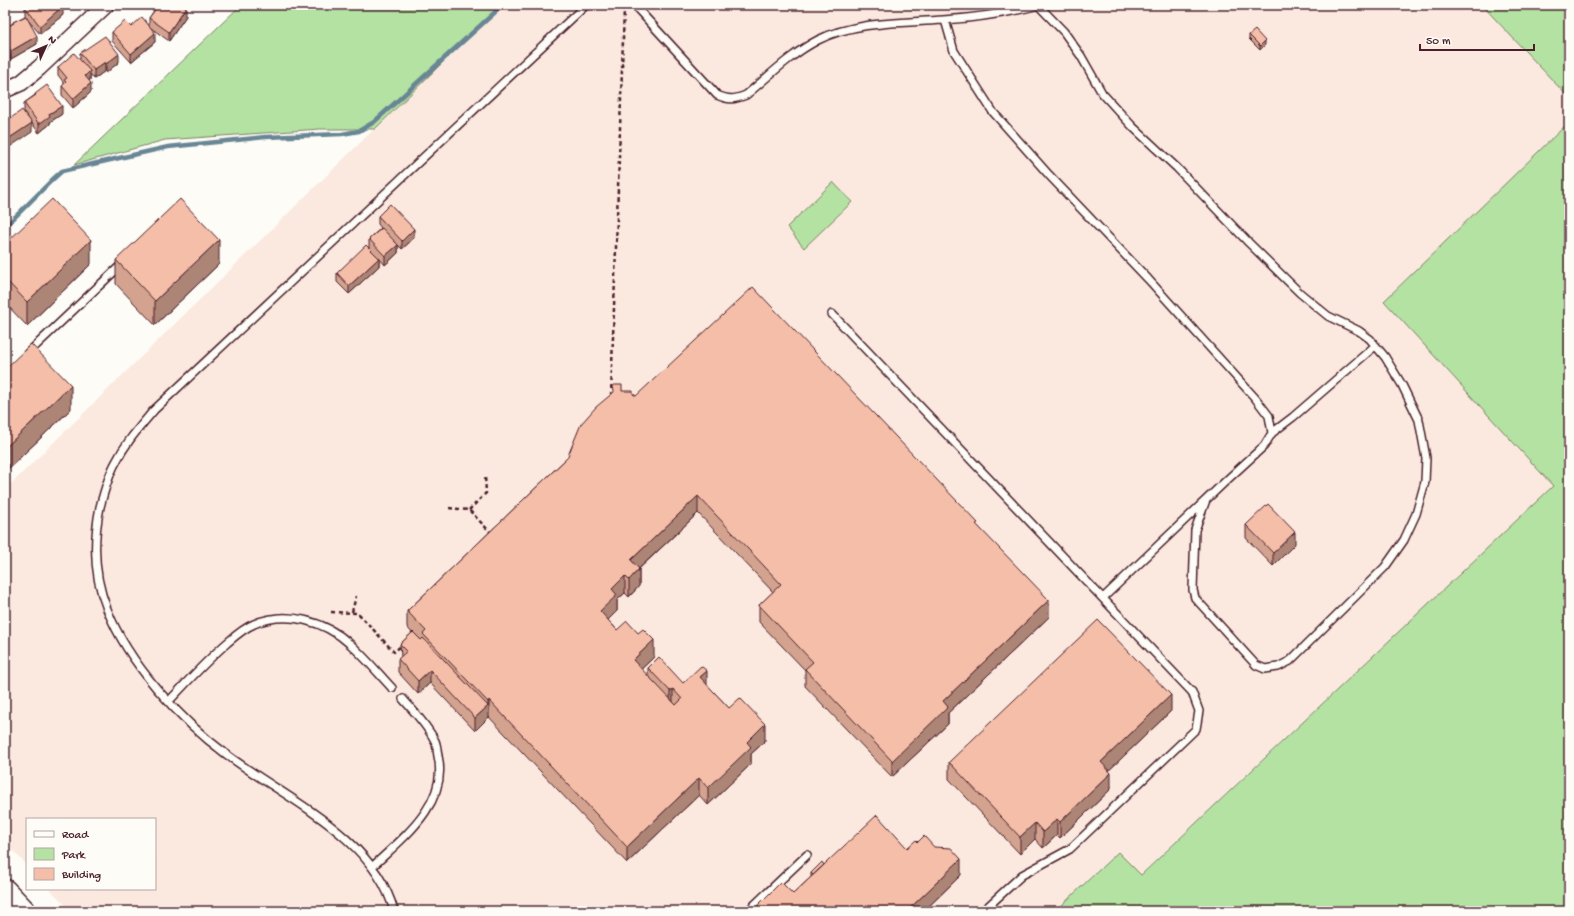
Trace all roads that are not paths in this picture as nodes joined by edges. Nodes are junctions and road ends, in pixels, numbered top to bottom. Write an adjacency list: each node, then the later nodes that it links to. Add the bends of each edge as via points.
1 (106, 5): 6 (street, via 39,68 20,83)
2 (586, 5): 16 (lane, via 154,410 131,436 115,463 104,492 97,522 98,578 107,608 119,634 137,662)
3 (634, 5): 5 (lane, via 717,94 727,99 746,95 793,55 819,39 853,28)
4 (1038, 5): 5 (lane, via 984,16); 9 (lane, via 1064,32 1102,93 1133,127 1300,293 1328,316 1359,331)
5 (945, 20): 11 (lane, via 954,51 993,112 1256,399 1269,416)
6 (5, 90)
7 (126, 259): 10 (lane)
8 (832, 314): 13 (lane)
9 (1375, 346): 11 (lane); 12 (lane, via 1402,385 1418,420 1426,458 1425,482 1416,514 1404,540 1385,567 1290,661 1278,667 1265,668 1256,665 1195,598 1195,530)
10 (22, 358)
11 (1272, 433): 12 (lane, via 1264,446)
12 (1206, 500): 13 (lane)
13 (1103, 598): 23 (lane, via 1192,692 1199,711 1196,729 1070,849 1022,875)
14 (392, 688): 16 (lane, via 350,644 334,632 313,622 292,618 274,619 254,624 237,634)
15 (403, 699): 18 (lane, via 424,722 435,742 440,766 437,787 428,809 411,831)
16 (169, 701): 18 (lane, via 201,734 326,822 352,843)
17 (807, 855): 22 (lane)
18 (372, 866): 21 (lane, via 381,878)
19 (5, 890): 20 (main road)
20 (26, 911)
21 (394, 911)
22 (748, 911)
23 (983, 911)

